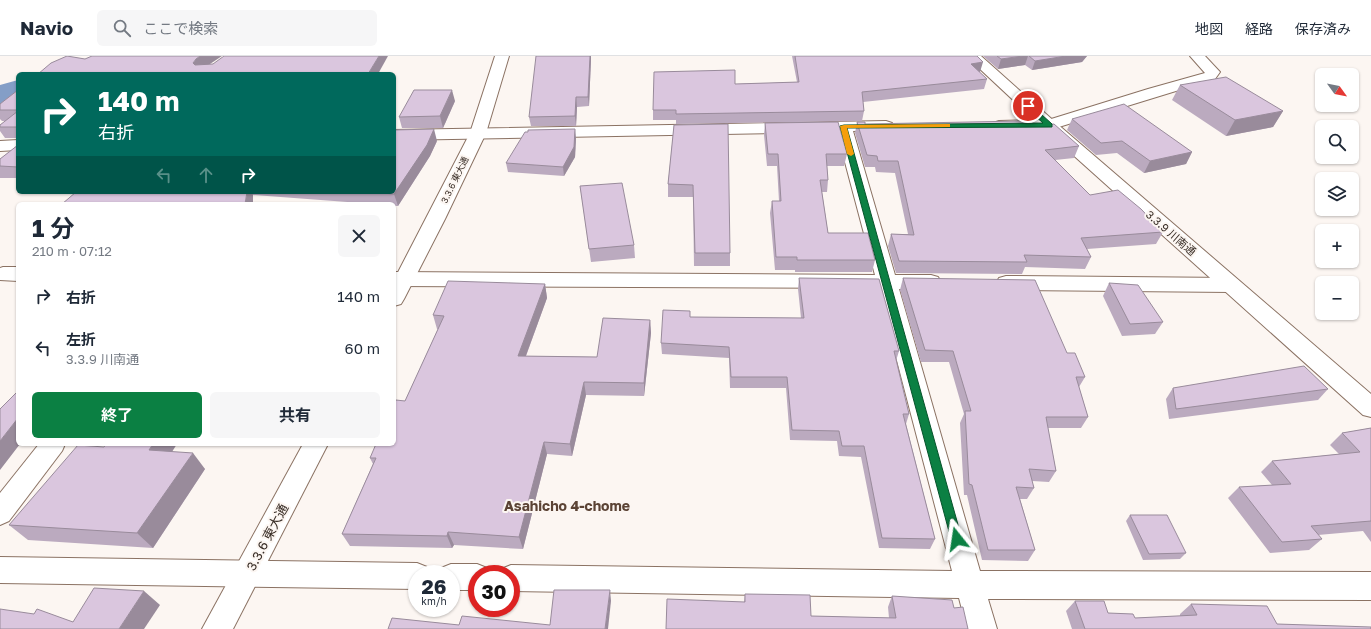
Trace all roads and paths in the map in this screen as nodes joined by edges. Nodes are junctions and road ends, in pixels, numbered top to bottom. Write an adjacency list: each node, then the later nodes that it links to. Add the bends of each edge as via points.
1 (502, 56): 8 (street, 3.3.6 東大通)
2 (973, 56): 4 (street, 3.3.9 川南通)
3 (1197, 56): 4 (street, via 1213,72 1210,76)
4 (1049, 125): 7 (street); 16 (street, 3.3.9 川南通)
5 (844, 126): 6 (street); 8 (street); 13 (street)
6 (899, 126)
7 (986, 126)
8 (478, 133): 9 (street); 12 (street, 3.3.6 東大通, via 436,220)
9 (396, 135)
10 (16, 145): 11 (street)
11 (0, 146)
12 (399, 279): 13 (street); 17 (street, 3.3.6 東大通)
13 (886, 281): 14 (street); 26 (street)
14 (948, 282)
15 (988, 282): 16 (street)
16 (1231, 285): 18 (street, 3.3.9 川南通)
17 (396, 291)
18 (1371, 408)
19 (51, 446): 21 (street)
20 (315, 446): 23 (street, 3.3.6 東大通)
21 (0, 513)
22 (0, 570): 23 (street)
23 (247, 574): 24 (street); 28 (street, 3.3.6 東大通)
24 (408, 576)
25 (520, 578): 26 (street)
26 (969, 585): 27 (street); 29 (street)
27 (1371, 586)
28 (218, 629)
29 (982, 629)

